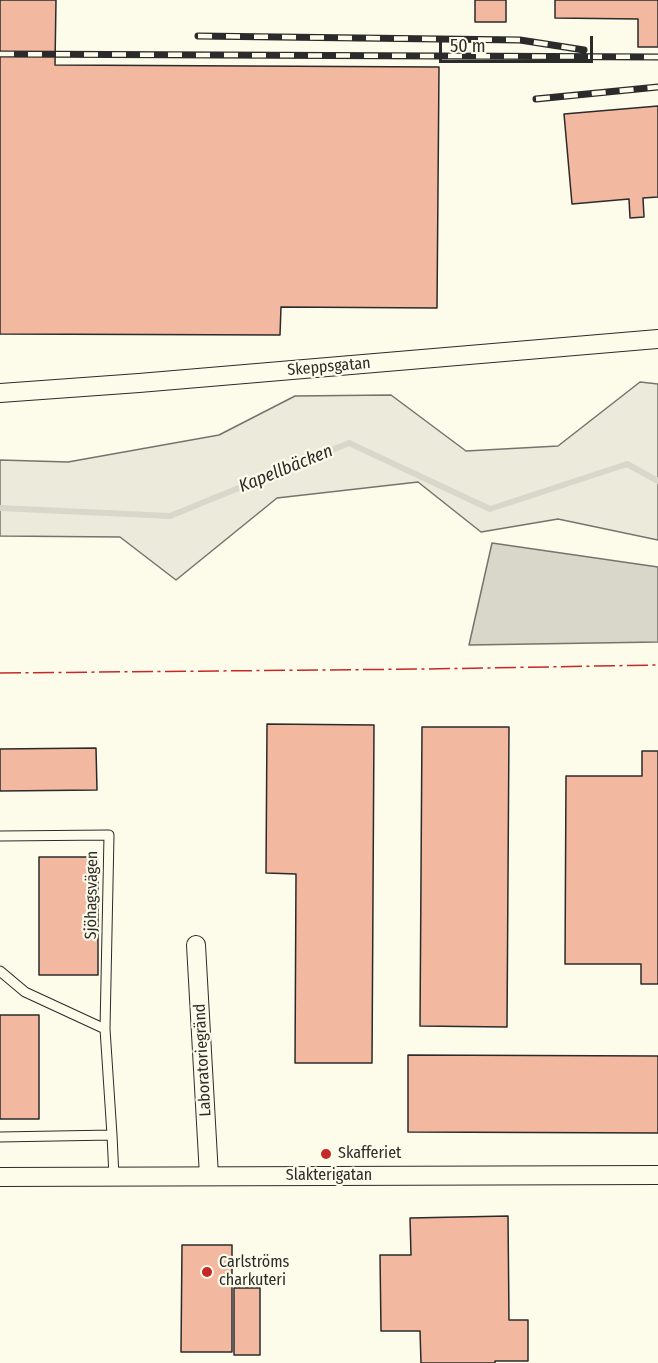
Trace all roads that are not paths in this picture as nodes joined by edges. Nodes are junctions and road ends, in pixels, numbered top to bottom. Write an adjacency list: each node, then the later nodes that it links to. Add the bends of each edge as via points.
1 (658, 339): 2 (street, Skeppsgatan)
2 (0, 393)
3 (0, 836): 6 (lane, Sjöhagsvägen, via 109,835)
4 (196, 945): 9 (street, Laboratoriegränd)
5 (0, 971): 6 (lane, via 25,992)
6 (105, 1029): 7 (lane, Sjöhagsvägen)
7 (112, 1135): 8 (lane); 12 (lane, Sjöhagsvägen)
8 (0, 1137)
9 (209, 1176): 10 (street, Slakterigatan); 12 (street, Slakterigatan)
10 (658, 1176)
11 (0, 1177): 12 (street, Slakterigatan)
12 (114, 1177)

